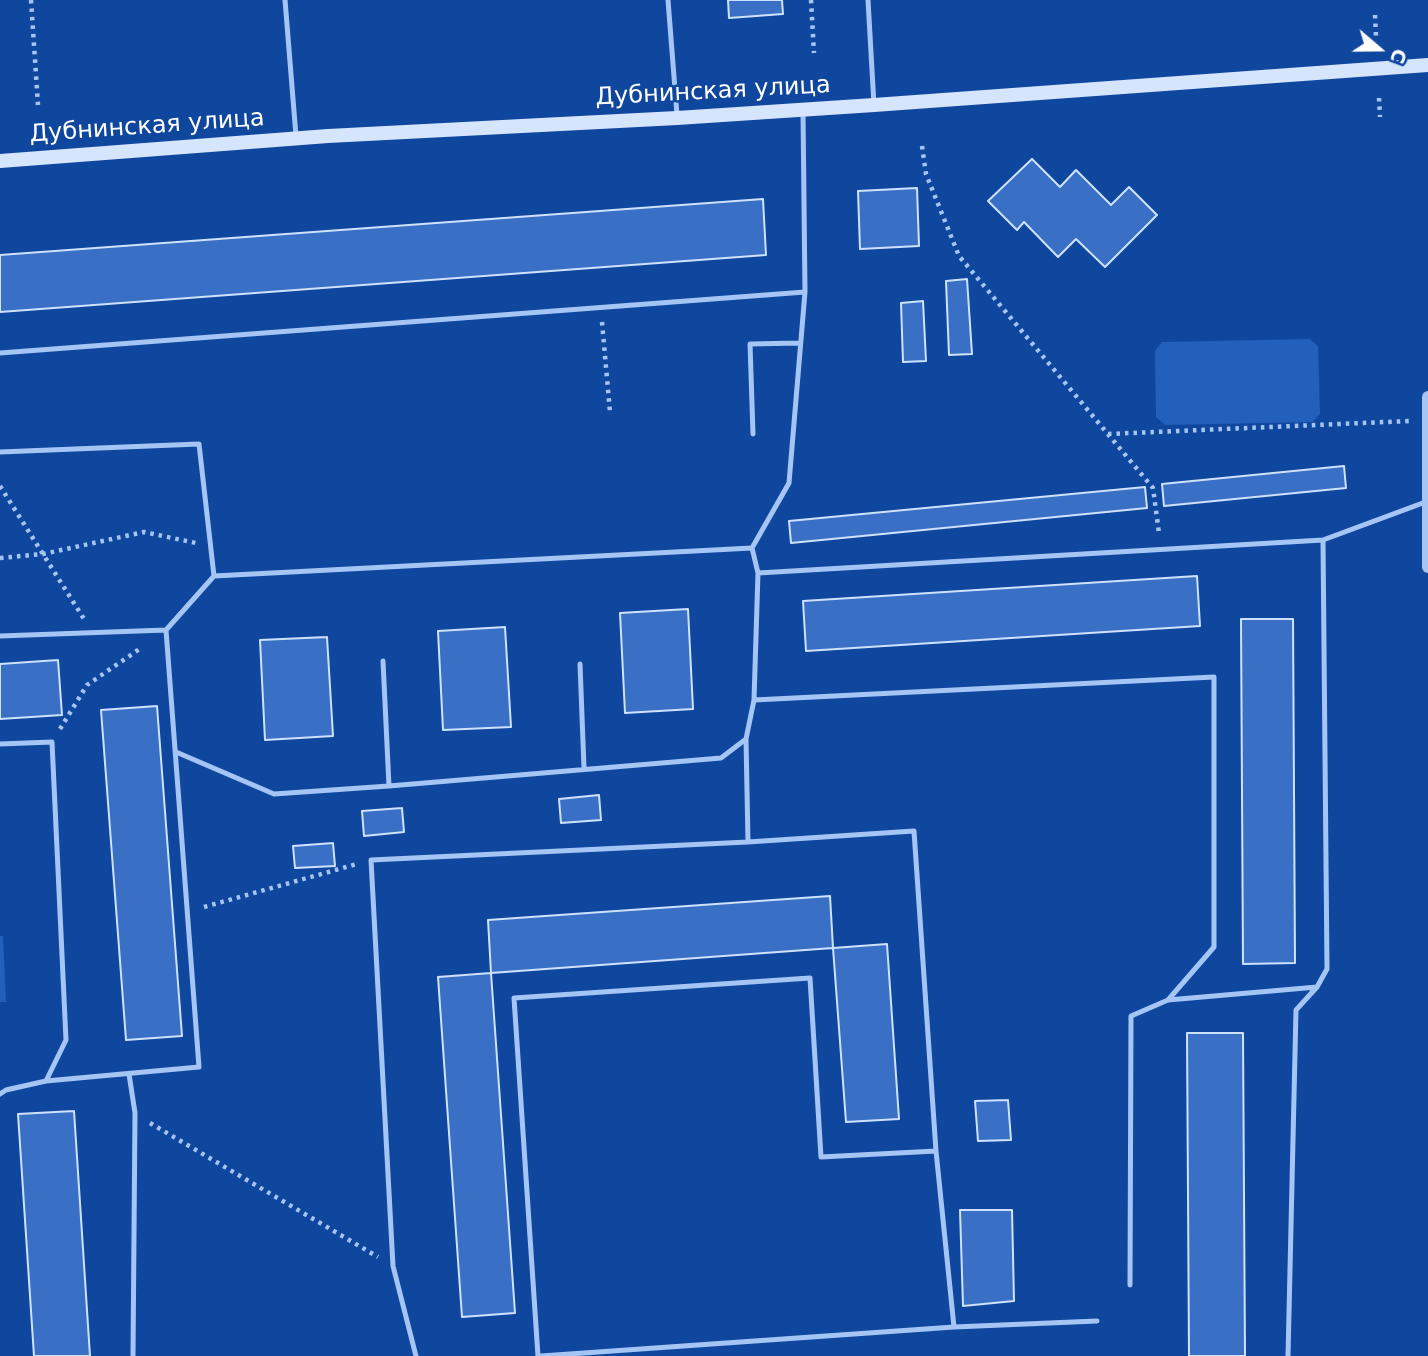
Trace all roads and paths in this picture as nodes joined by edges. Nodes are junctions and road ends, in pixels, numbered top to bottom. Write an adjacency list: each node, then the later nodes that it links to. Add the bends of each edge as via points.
1 (31, 0): 11 (path)
2 (285, 0): 16 (lane)
3 (668, 0): 15 (lane)
4 (811, 0): 8 (path)
5 (868, 0): 12 (lane)
6 (1376, 15): 7 (path)
7 (1376, 37)
8 (814, 52)
9 (1428, 65): 12 (main road, Дубнинская улица)
10 (1379, 98): 14 (path)
11 (38, 105)
12 (874, 105): 13 (main road, Дубнинская улица)
13 (803, 110): 15 (main road, Дубнинская улица); 19 (lane)
14 (1380, 117)
15 (677, 118): 16 (main road, Дубнинская улица)
16 (297, 139): 18 (main road, Дубнинская улица)
17 (922, 146): 26 (path, via 926,174 959,256)
18 (0, 161)
19 (805, 292): 20 (lane); 21 (lane)
20 (601, 307): 22 (lane); 24 (path)
21 (800, 342): 27 (lane, via 750,344); 33 (lane, via 789,483)
22 (0, 354)
23 (1428, 397): 25 (street)
24 (610, 412)
25 (1428, 420): 26 (path); 30 (street)
26 (1108, 434): 34 (path, via 1153,488)
27 (753, 435)
28 (0, 452): 32 (lane, via 199,444)
29 (0, 486): 35 (path)
30 (1428, 501): 31 (lane); 37 (street)
31 (1323, 540): 34 (lane); 55 (lane, via 1327,969)
32 (210, 546): 35 (path, via 144,532); 39 (lane)
33 (752, 548): 38 (lane); 39 (lane)
34 (1161, 550): 38 (lane)
35 (43, 554): 36 (path); 41 (path)
36 (0, 558)
37 (1428, 568)
38 (758, 573): 45 (lane)
39 (214, 576): 40 (lane)
40 (166, 630): 41 (lane); 47 (path, via 87,685); 49 (lane)
41 (93, 633): 42 (lane)
42 (0, 636)
43 (383, 661): 51 (lane)
44 (580, 664): 50 (lane)
45 (754, 700): 46 (lane); 56 (lane, via 1214,677 1214,947)
46 (746, 739): 50 (lane, via 720,758); 52 (lane)
47 (52, 742): 48 (lane); 58 (lane, via 66,1040)
48 (0, 744)
49 (176, 752): 51 (lane, via 274,794); 54 (lane)
50 (584, 768): 51 (lane)
51 (389, 786)
52 (748, 842): 53 (lane); 61 (lane, via 914,831)
53 (371, 860): 54 (path); 62 (lane)
54 (189, 912): 57 (lane, via 199,1067)
55 (1317, 987): 56 (lane); 69 (lane, via 1296,1010)
56 (1168, 1000): 63 (lane, via 1131,1016)
57 (129, 1074): 58 (lane); 60 (lane)
58 (46, 1081): 59 (lane)
59 (0, 1094)
60 (135, 1113): 62 (path); 66 (lane)
61 (936, 1151): 65 (lane); 68 (lane, via 821,1157 810,978 514,998)
62 (393, 1266): 67 (lane)
63 (1130, 1285)
64 (1097, 1321): 65 (lane)
65 (954, 1327): 68 (lane)
66 (133, 1356)
67 (415, 1356)
68 (540, 1356)
69 (1288, 1356)

